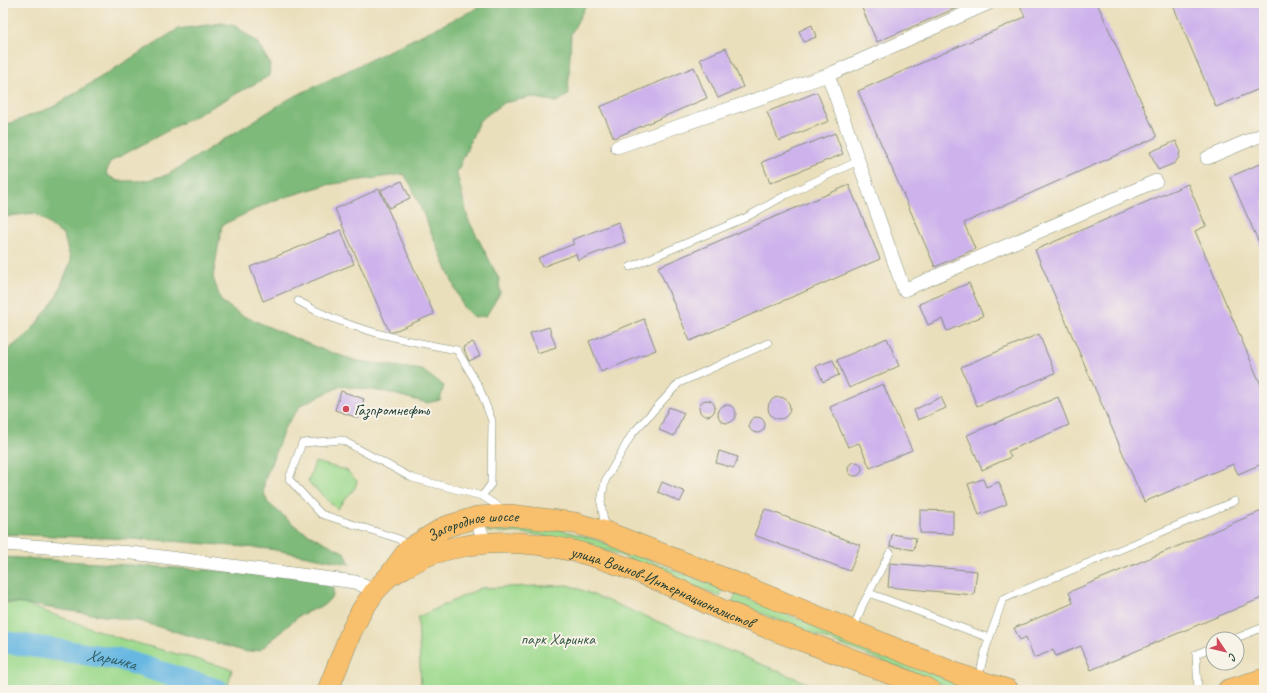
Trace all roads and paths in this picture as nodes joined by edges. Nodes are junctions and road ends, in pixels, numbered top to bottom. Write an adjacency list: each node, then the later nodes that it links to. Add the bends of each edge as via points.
1 (989, 3): 2 (street)
2 (828, 75): 4 (street); 6 (street)
3 (1264, 134): 5 (street)
4 (617, 146)
5 (1207, 158)
6 (858, 161): 7 (street, via 904,290); 8 (lane, via 786,195 745,218)
7 (1156, 181)
8 (630, 267)
9 (298, 301): 11 (lane, via 311,309 368,331 457,350 479,387 492,420 492,484)
10 (768, 343): 15 (lane, via 679,383 632,434 605,482 601,502)
11 (482, 496): 13 (lane); 19 (lane, via 412,478 342,440 302,443 289,479 321,514 399,539)
12 (1235, 501): 26 (lane, via 1003,599)
13 (510, 515): 14 (main road, Загородное шоссе); 15 (main road, Загородное шоссе, via 575,523)
14 (477, 517): 16 (street); 19 (main road, Загородное шоссе, via 445,527)
15 (606, 532): 20 (main road, Загородное шоссе)
16 (486, 542): 19 (main road, улица Воинов-Интернационалистов, via 425,556); 31 (main road, улица Воинов-Интернационалистов, via 560,547 592,556 674,587 721,610)
17 (3, 544): 21 (street, via 132,553)
18 (890, 552): 22 (lane)
19 (413, 554): 21 (main road, Загородное шоссе)
20 (696, 567): 24 (main road, улица Воинов-Интернационалистов)
21 (382, 584): 30 (main road, Загородное шоссе, via 362,610)
22 (869, 593): 24 (lane); 26 (lane)
23 (1264, 627): 25 (lane)
24 (853, 631): 29 (main road, улица Воинов-Интернационалистов)
25 (1245, 635)
26 (989, 638): 29 (lane)
27 (1205, 650): 33 (lane, via 1196,654)
28 (1264, 679): 34 (main road)
29 (978, 681): 32 (main road, улица Воинов-Интернационалистов)
30 (328, 690)
31 (930, 690)
32 (1008, 690)
33 (1198, 690)
34 (1228, 690)

